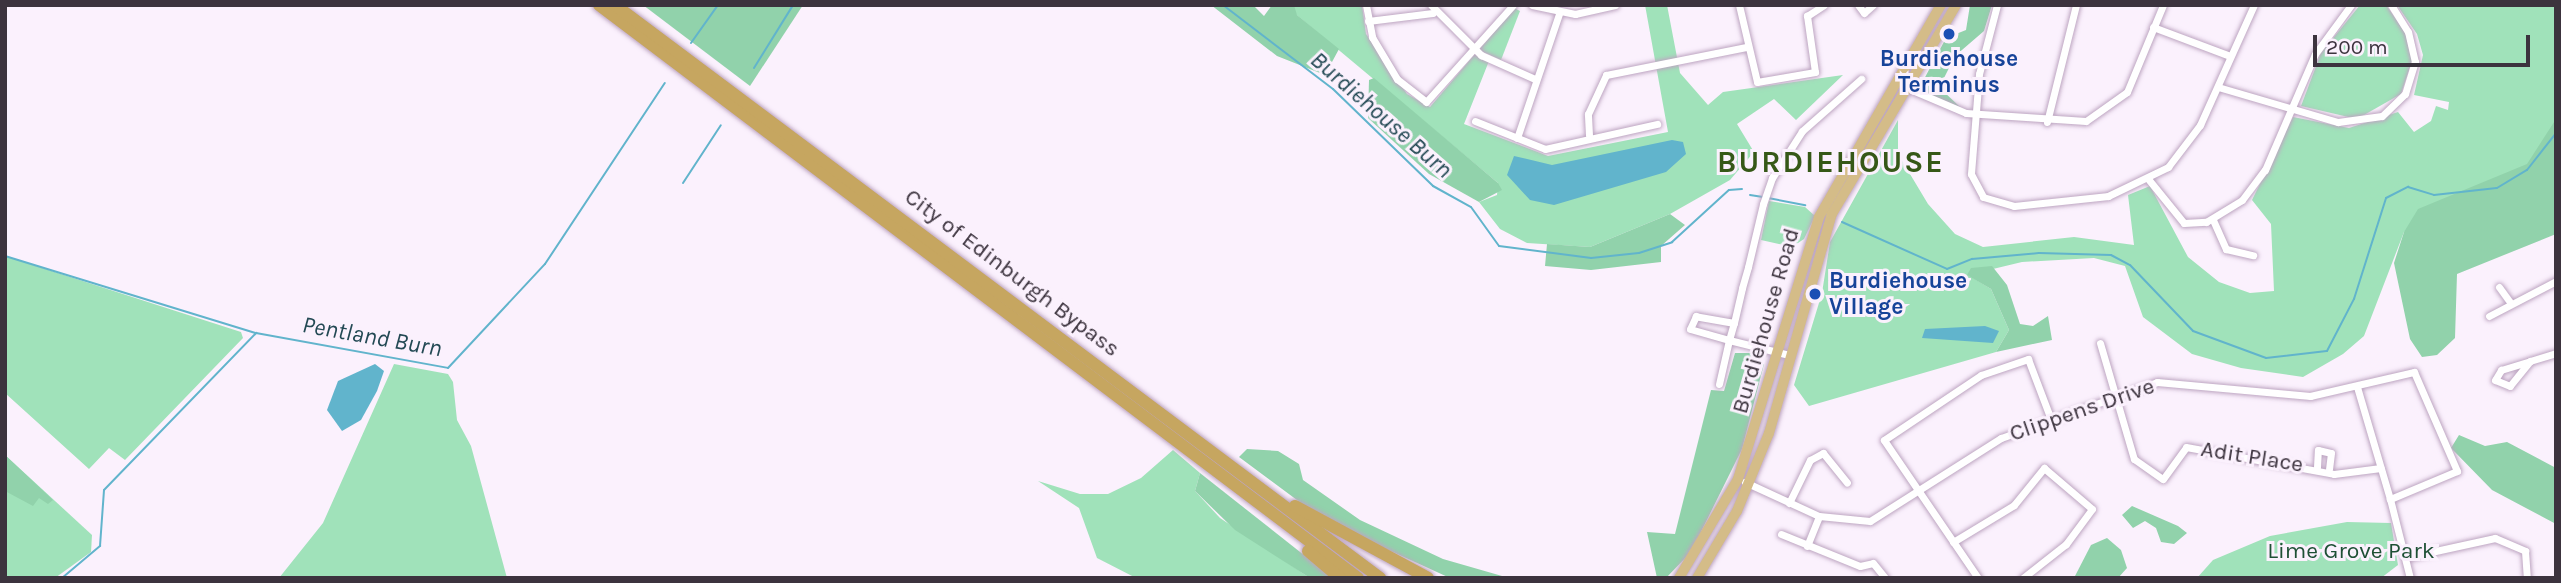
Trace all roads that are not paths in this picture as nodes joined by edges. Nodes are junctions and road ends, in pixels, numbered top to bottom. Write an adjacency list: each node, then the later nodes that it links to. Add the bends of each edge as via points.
1 (599, 5): 57 (highway, City of Edinburgh Bypass)
2 (615, 5): 59 (highway, City of Edinburgh Bypass)
3 (1366, 5): 21 (street)
4 (1513, 5): 24 (street)
5 (1532, 5): 20 (street)
6 (1615, 5): 20 (street)
7 (1739, 5): 23 (street)
8 (1824, 5): 23 (street, via 1807,16 1815,72 1757,82)
9 (1858, 5): 10 (street, via 1864,13)
10 (1873, 5)
11 (1941, 5): 28 (main road, Burdiehouse Road)
12 (1956, 5): 30 (main road, Burdiehouse Road)
13 (1997, 5): 32 (street)
14 (2076, 5): 34 (street)
15 (2163, 5): 22 (street)
16 (2254, 5): 25 (street)
17 (2351, 5): 31 (street, via 2315,54)
18 (2391, 5): 31 (street, via 2408,32 2415,62 2397,104 2355,124)
19 (1432, 9): 21 (street); 24 (street)
20 (1559, 14): 26 (street)
21 (1368, 21): 24 (street, via 1397,79 1426,102)
22 (2153, 27): 25 (street); 34 (street, via 2136,77 2116,106 2086,121)
23 (1746, 47): 36 (street, via 1606,75 1588,114)
24 (1474, 50): 26 (street)
25 (2230, 56): 29 (street)
26 (1535, 79): 37 (street)
27 (1861, 79): 45 (street, via 1802,131 1766,193)
28 (1895, 81): 30 (street); 48 (main road, Burdiehouse Road, via 1808,242)
29 (2217, 87): 31 (street); 38 (street, via 2183,150)
30 (1906, 88): 32 (street); 50 (main road, Burdiehouse Road, via 1832,214)
31 (2290, 108): 39 (street, via 2259,180)
32 (1974, 114): 34 (street); 38 (street, via 1972,181 1997,205 2108,196)
33 (1475, 121): 37 (street)
34 (2047, 122)
35 (1657, 124): 36 (street)
36 (1589, 135): 37 (street, via 1551,149)
37 (1517, 138)
38 (2149, 180): 39 (street, via 2179,221)
39 (2213, 220): 40 (street, via 2226,249)
40 (2253, 256)
41 (2556, 281): 43 (street)
42 (2499, 287): 43 (street)
43 (2509, 301): 44 (street)
44 (2489, 316)
45 (1734, 323): 46 (street); 46 (street, via 1692,318 1692,331)
46 (1729, 340): 48 (street); 54 (street)
47 (2100, 344): 56 (street)
48 (1777, 352): 50 (street); 63 (main road, Burdiehouse Road)
49 (2556, 354): 51 (street)
50 (1789, 355): 63 (main road, Burdiehouse Road)
51 (2530, 361): 52 (street); 52 (street, via 2510,386 2496,380)
52 (2501, 370): 53 (street)
53 (2490, 373)
54 (1719, 384)
55 (2357, 387): 56 (street, Clippens Drive, via 2291,396 2157,382); 61 (street); 66 (street, Clippens Drive, via 2413,372 2457,471)
56 (2113, 396): 58 (street, Clippens Drive); 60 (street, Adit Place, via 2134,459 2164,479 2186,447)
57 (1132, 407): 73 (highway); 74 (highway, City of Edinburgh Bypass)
58 (2050, 417): 65 (street, Clippens Drive, via 2001,438); 65 (street, via 2028,359 1981,375 1884,440)
59 (1173, 422): 75 (highway, City of Edinburgh Bypass); 76 (highway, via 1316,520)
60 (2317, 467): 62 (street, Adit Place); 62 (street, Adit Place, via 2318,450 2331,453)
61 (2381, 468): 62 (street, Adit Place, via 2355,476); 66 (street)
62 (2329, 469)
63 (1743, 482): 67 (street, Clippens Drive); 77 (main road, Burdiehouse Road); 78 (main road, Burdiehouse Road)
64 (1847, 483): 67 (street, via 1823,453 1810,460)
65 (1921, 493): 68 (street, Clippens Drive, via 1870,521); 70 (street)
66 (2390, 499): 72 (street)
67 (1789, 503): 68 (street, Clippens Drive)
68 (1819, 516): 71 (street)
69 (1781, 534): 71 (street)
70 (1953, 541): 80 (street); 81 (street, via 2014,505 2044,468 2092,509 2066,544)
71 (1807, 546): 79 (street, via 1860,566 1873,563)
72 (2409, 557): 82 (street); 83 (street, via 2495,538 2525,551)
73 (1340, 578)
74 (1358, 578)
75 (1380, 578)
76 (1428, 578)
77 (1679, 578)
78 (1697, 578)
79 (1885, 578)
80 (1978, 578)
81 (2022, 578)
82 (2410, 578)
83 (2527, 578)

